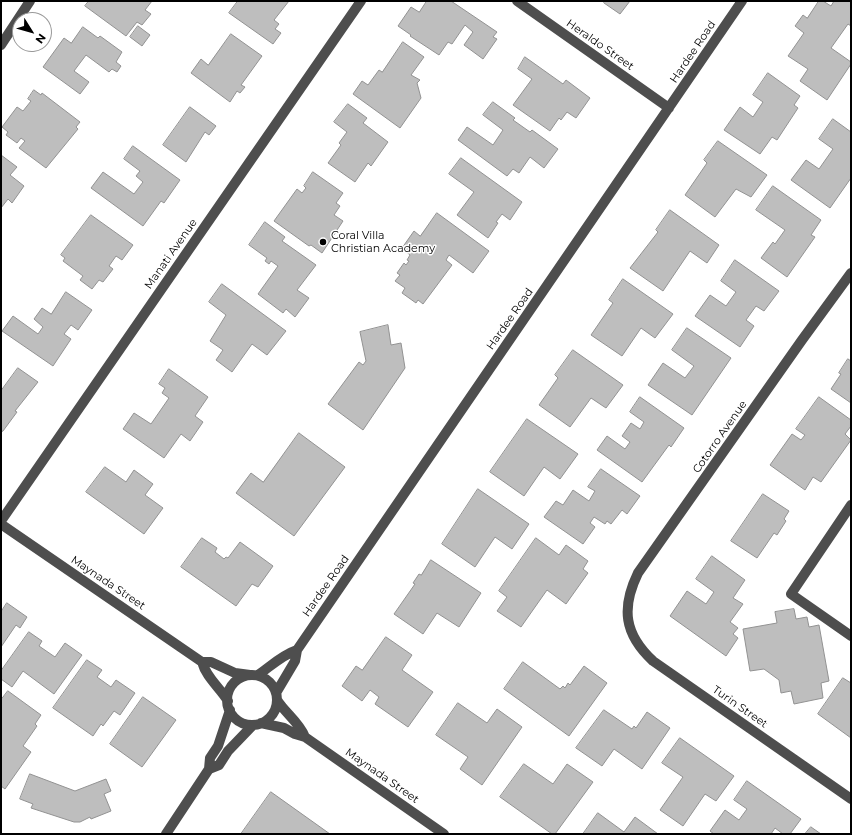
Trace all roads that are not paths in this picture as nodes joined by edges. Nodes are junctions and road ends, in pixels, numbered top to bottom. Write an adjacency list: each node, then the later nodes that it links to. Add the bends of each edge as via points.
1 (30, 1): 5 (street)
2 (361, 1): 9 (street, Manati Avenue)
3 (517, 1): 6 (street, Heraldo Street)
4 (742, 1): 6 (street, Hardee Road)
5 (1, 45)
6 (669, 108): 12 (street, Hardee Road)
7 (851, 273): 10 (street, Cotorro Avenue, via 638,573 628,602)
8 (851, 505): 11 (street, via 791,594)
9 (1, 523): 13 (street, Maynada Street)
10 (628, 622): 20 (street, Turin Street, via 638,644 653,661)
11 (851, 636)
12 (296, 650): 14 (street, Hardee Road, via 285,654 277,662); 15 (street, Hardee Road, via 295,661)
13 (202, 662): 14 (street, Maynada Street, via 211,662 235,673); 16 (street, Maynada Street, via 205,671 219,687)
14 (254, 675): 15 (street, via 271,683); 16 (street, via 236,681 230,688)
15 (277, 697): 17 (street, via 274,712); 18 (street, Maynada Street, via 283,710 301,727)
16 (229, 706): 17 (street, via 237,719 244,723); 19 (street, via 225,729 210,758)
17 (257, 724): 18 (street, Maynada Street, via 284,728); 19 (street, via 228,751 218,765)
18 (305, 737): 22 (street, Maynada Street)
19 (209, 769): 21 (street)
20 (851, 799)
21 (166, 834)
22 (444, 834)

